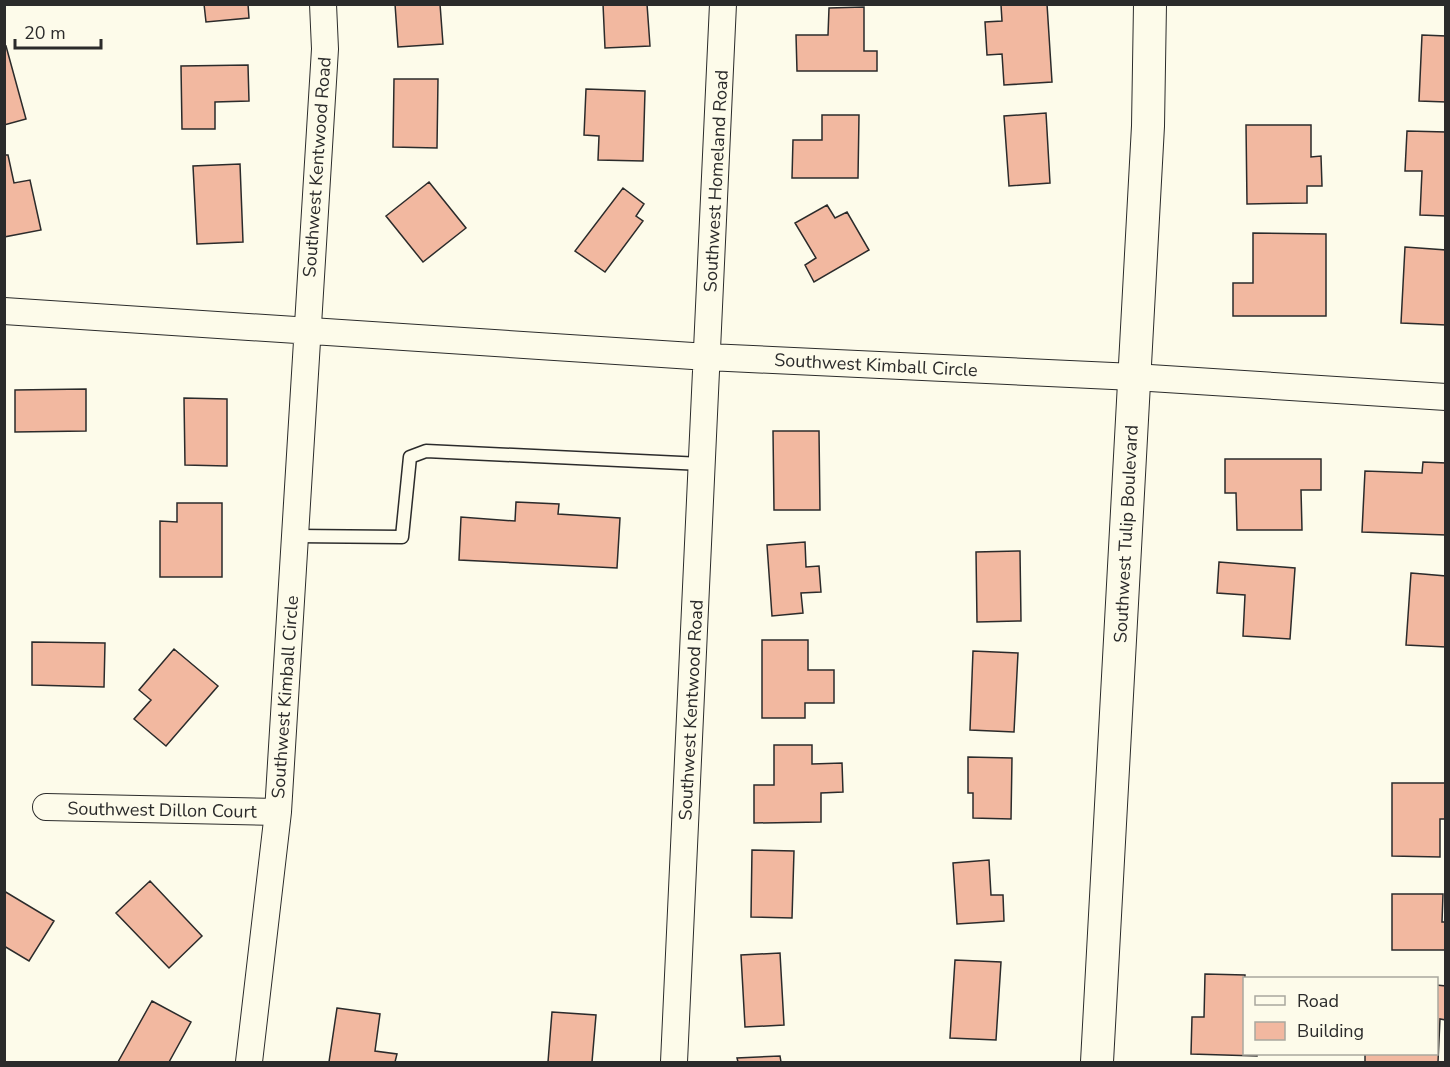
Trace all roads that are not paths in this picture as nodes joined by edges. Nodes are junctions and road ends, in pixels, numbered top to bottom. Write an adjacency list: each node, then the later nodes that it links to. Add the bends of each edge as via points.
1 (323, 4): 5 (street, Southwest Kentwood Road, via 325,49)
2 (723, 4): 6 (street, Southwest Homeland Road)
3 (1150, 4): 7 (street, Southwest Tulip Boulevard, via 1148,126)
4 (4, 311): 5 (street, Southwest Kimball Circle)
5 (307, 330): 6 (street, Southwest Kimball Circle); 10 (street, Southwest Kimball Circle)
6 (708, 357): 7 (street, Southwest Kimball Circle); 9 (street, Southwest Kentwood Road)
7 (1134, 377): 8 (street, Southwest Kimball Circle); 15 (street, Southwest Tulip Boulevard)
8 (1446, 397)
9 (702, 464): 10 (lane, via 426,451 410,457 402,537); 14 (street, Southwest Kentwood Road)
10 (295, 536): 12 (street, Southwest Kimball Circle)
11 (46, 807): 12 (street, Southwest Dillon Court)
12 (278, 812): 13 (street, Southwest Kimball Circle)
13 (249, 1062)
14 (674, 1062)
15 (1097, 1062)

